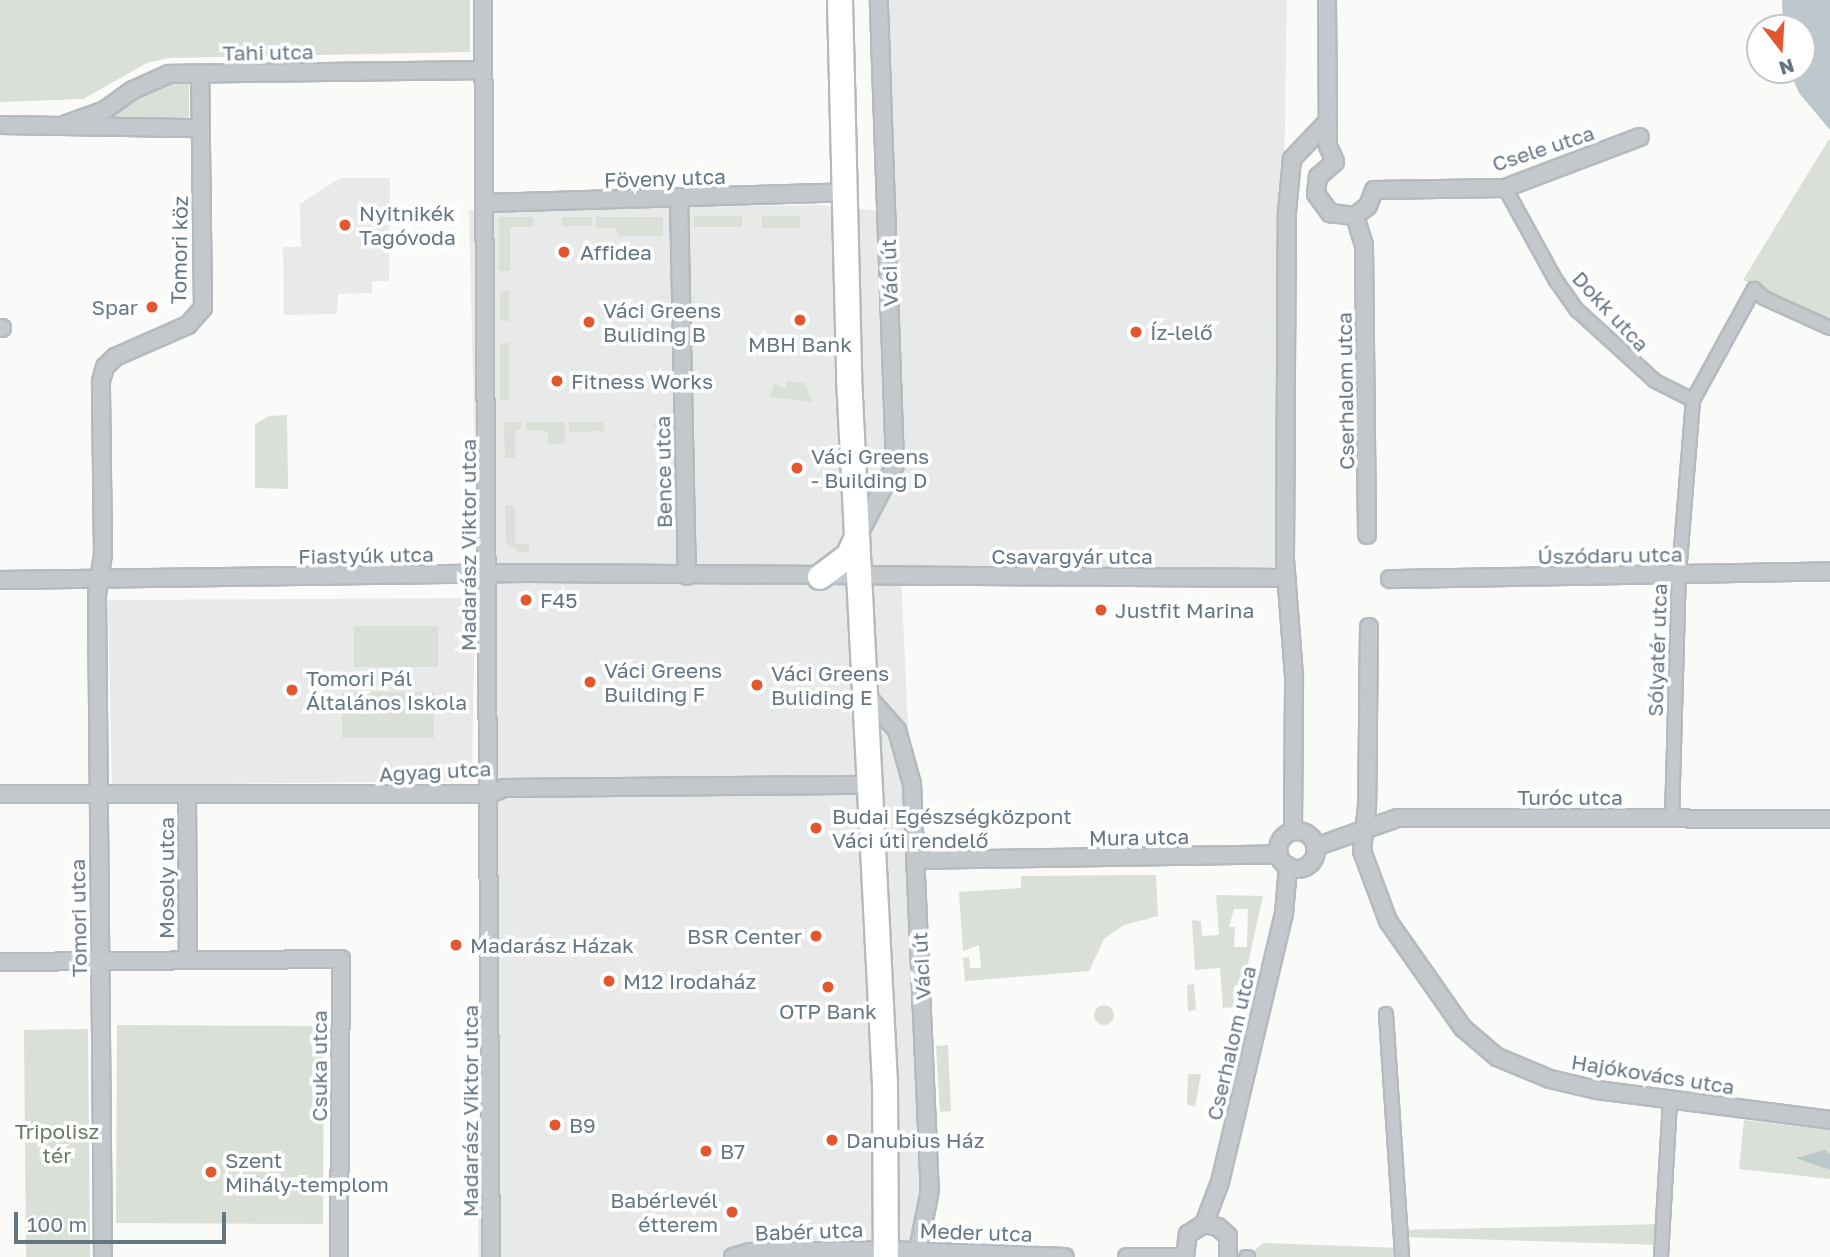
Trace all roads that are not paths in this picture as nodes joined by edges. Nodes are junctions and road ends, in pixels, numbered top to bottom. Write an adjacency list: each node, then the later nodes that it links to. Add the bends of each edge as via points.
1 (483, 0): 5 (street, Madarász Viktor utca)
2 (840, 0): 13 (main road, Váci út)
3 (879, 0): 20 (street, Váci út, via 895,465)
4 (1327, 0): 7 (street)
5 (482, 70): 6 (street, Tahi utca); 15 (street, Madarász Viktor utca)
6 (200, 74): 8 (street, Tahi utca, via 150,80 105,110); 10 (street, Tomori köz)
7 (1328, 121): 16 (street, via 1328,146 1335,162 1323,170 1316,184 1323,208 1337,217); 29 (street, via 1292,159 1287,212)
8 (66, 124): 9 (street, Tahi utca); 10 (street, Tahi utca)
9 (0, 125)
10 (200, 128): 30 (street, Tomori köz, via 203,307 188,325 115,357 105,367)
11 (1640, 137): 12 (street, Csele utca)
12 (1505, 188): 16 (street, Csele utca, via 1374,190 1368,206); 18 (street, Dokk utca, via 1577,310 1639,368)
13 (848, 192): 14 (street, Föveny utca); 20 (main road, Váci út, via 849,377)
14 (678, 199): 15 (street, Föveny utca); 26 (street, Bence utca)
15 (485, 203): 21 (street, Madarász Viktor utca)
16 (1355, 216): 19 (street, Cserhalom utca, via 1364,246)
17 (1830, 328): 18 (street, Sólyatér utca, via 1754,289)
18 (1693, 400): 25 (street, Sólyatér utca)
19 (1367, 535)
20 (857, 537): 27 (main road, via 849,555); 28 (main road, Váci út)
21 (490, 548): 23 (street, via 507,566); 24 (street, Madarász Viktor utca)
22 (1830, 571): 25 (street, Úszódaru utca)
23 (528, 573): 24 (street, Fiastyúk utca); 26 (street, Fiastyúk utca)
24 (489, 575): 30 (street, Fiastyúk utca); 37 (street, Madarász Viktor utca)
25 (1679, 575): 31 (street, Úszódaru utca); 40 (street, Sólyatér utca)
26 (687, 576): 27 (street, Fiastyúk utca)
27 (820, 577): 28 (street, Fiastyúk utca)
28 (859, 577): 29 (street, Csavargyár utca); 34 (main road, Váci út)
29 (1285, 578): 43 (street, via 1294,676)
30 (99, 579): 32 (street, Fiastyúk utca); 38 (street, Tomori utca)
31 (1390, 579)
32 (0, 580)
33 (1369, 626): 42 (street)
34 (866, 695): 35 (main road, Váci út); 45 (street, Váci út, via 897,730 912,784)
35 (872, 785): 37 (street, Agyag utca, via 504,788); 57 (main road, Váci út, via 885,1083)
36 (0, 794): 38 (street, Agyag utca)
37 (490, 794): 39 (street, Agyag utca); 62 (street, Madarász Viktor utca)
38 (97, 796): 39 (street, Agyag utca); 50 (street, Tomori utca)
39 (187, 796): 48 (street, Mosoly utca)
40 (1672, 818): 41 (street, Turóc utca); 42 (street, Turóc utca, via 1398,818)
41 (1830, 819)
42 (1366, 827): 44 (street, Turóc utca); 52 (street, Hajókovács utca, via 1362,851 1388,921 1440,1002 1479,1043 1497,1057 1550,1079)
43 (1299, 832): 44 (street); 46 (street, via 1279,842)
44 (1315, 847): 46 (street, via 1310,863)
45 (916, 860): 46 (street, Mura utca); 55 (street, Váci út, via 930,1190)
46 (1289, 863): 54 (street, Cserhalom utca, via 1284,914)
47 (341, 959): 48 (street, Mosoly utca); 61 (street, Csuka utca)
48 (188, 960): 50 (street, Mosoly utca)
49 (0, 962): 50 (street, Mosoly utca)
50 (100, 962): 60 (street, Tomori utca)
51 (1386, 1014): 67 (street)
52 (1670, 1100): 53 (street, Hajókovács utca); 68 (street)
53 (1830, 1120)
54 (1211, 1225): 56 (street, via 1192,1229); 66 (street, via 1230,1243)
55 (918, 1250): 57 (street, Meder utca); 64 (street, Meder utca)
56 (1184, 1253): 59 (street)
57 (886, 1254): 58 (street, Babér utca)
58 (750, 1255): 63 (street, Babér utca)
59 (1146, 1255): 65 (street)
60 (103, 1257)
61 (339, 1257)
62 (491, 1257)
63 (733, 1257)
64 (1065, 1257)
65 (1127, 1257)
66 (1228, 1257)
67 (1402, 1257)
68 (1661, 1257)

